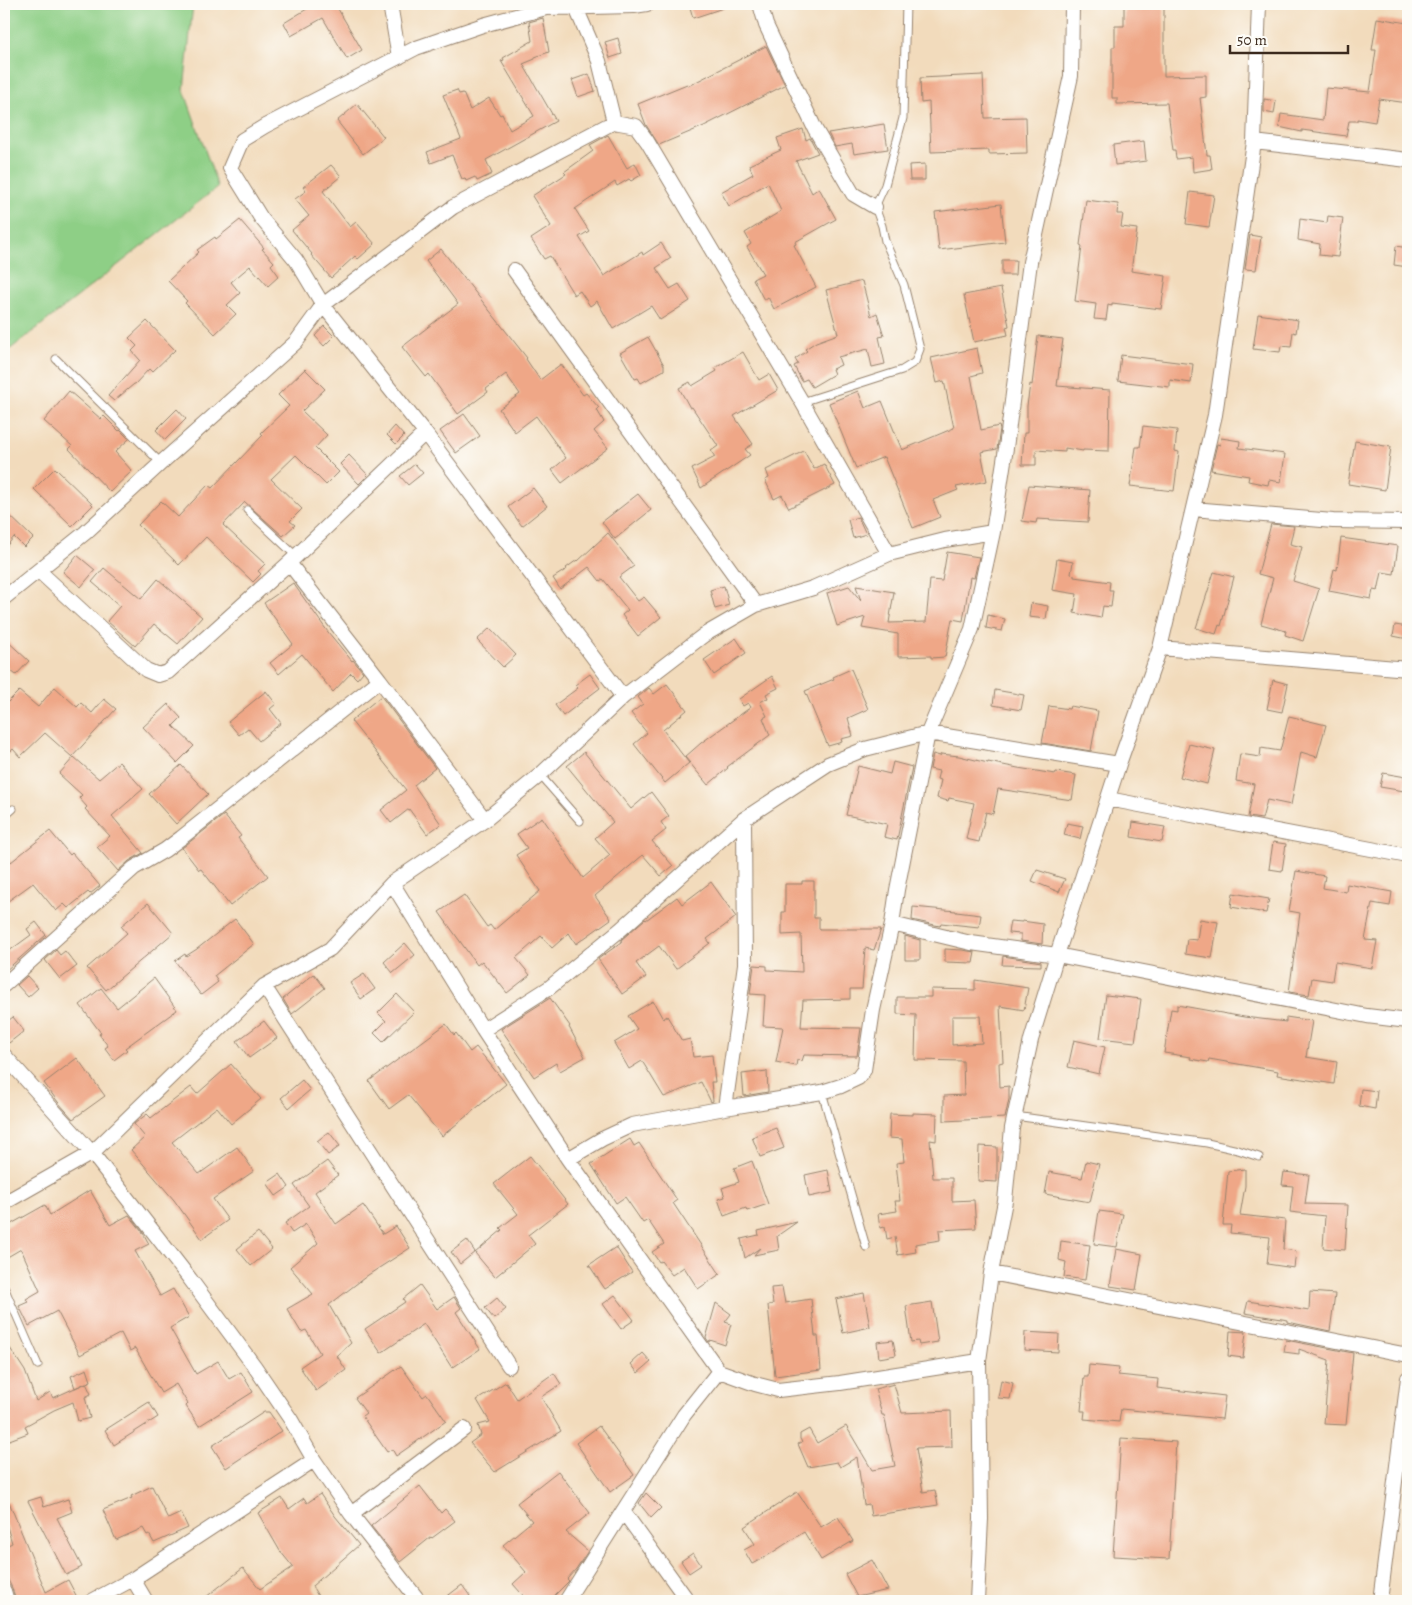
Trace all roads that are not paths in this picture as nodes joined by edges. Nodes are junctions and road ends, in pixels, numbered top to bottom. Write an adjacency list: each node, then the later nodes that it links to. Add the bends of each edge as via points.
1 (390, 4): 8 (street)
2 (647, 4): 7 (street)
3 (760, 4): 12 (street, via 766,25 815,130 853,194)
4 (906, 4): 12 (lane, via 903,118 886,185)
5 (1072, 4): 22 (street, via 1071,76 1030,262)
6 (1259, 4): 10 (street)
7 (576, 8): 8 (street, via 546,8 416,48); 9 (street, via 599,61)
8 (399, 57): 14 (street, via 242,140 230,168 261,218 296,260)
9 (614, 122): 14 (street, via 453,208); 16 (street, via 636,126 647,141)
10 (1254, 142): 11 (street); 19 (street, via 1215,415)
11 (1408, 160)
12 (875, 207): 16 (lane, via 904,286 920,349 915,362 902,370)
13 (514, 270): 27 (street)
14 (323, 305): 17 (street); 18 (street, via 296,342)
15 (56, 359): 18 (lane)
16 (802, 402): 23 (street)
17 (425, 433): 24 (street); 31 (street)
18 (161, 463): 25 (street, via 85,533)
19 (1193, 509): 21 (street, via 1333,521); 28 (street)
20 (247, 510): 24 (lane)
21 (1408, 522)
22 (993, 532): 23 (street); 32 (street, via 972,629)
23 (889, 554): 27 (street, via 813,588)
24 (293, 560): 25 (street, via 168,672 158,675 146,670); 30 (street)
25 (39, 570): 26 (street)
26 (4, 598)
27 (756, 605): 31 (street, via 704,635)
28 (1160, 648): 29 (street); 33 (street)
29 (1408, 669)
30 (380, 680): 39 (street); 45 (street, via 181,838 134,868)
31 (623, 697): 34 (street)
32 (928, 733): 33 (street); 38 (street, via 865,749 828,764); 43 (street)
33 (1120, 764): 35 (street)
34 (540, 775): 39 (street); 40 (lane)
35 (1108, 799): 41 (street); 44 (street)
36 (13, 809): 37 (lane)
37 (4, 817)
38 (744, 819): 48 (street, via 620,930 556,982); 51 (street, via 745,964)
39 (485, 820): 42 (street)
40 (580, 821)
41 (1408, 856)
42 (392, 883): 46 (street, via 330,949); 48 (street)
43 (892, 924): 44 (street, via 971,943); 50 (street, via 864,1070 858,1078)
44 (1057, 955): 47 (street, via 1367,1016); 52 (street, via 1031,1040)
45 (4, 985)
46 (264, 986): 53 (street); 63 (street)
47 (1408, 1021)
48 (483, 1030): 55 (street)
49 (4, 1055): 53 (street)
50 (822, 1092): 51 (street); 57 (lane)
51 (725, 1108): 55 (street, via 632,1125)
52 (1015, 1116): 54 (lane, via 1208,1143); 58 (street, via 1005,1201)
53 (92, 1153): 56 (street); 67 (street, via 255,1368)
54 (1259, 1157)
55 (568, 1159): 64 (street)
56 (4, 1203)
57 (866, 1247)
58 (991, 1273): 60 (street); 61 (street)
59 (4, 1287): 62 (lane)
60 (1408, 1355)
61 (979, 1361): 64 (street, via 778,1390); 78 (street, via 981,1518)
62 (38, 1365)
63 (509, 1366)
64 (719, 1371): 68 (street, via 684,1416)
65 (1408, 1378): 79 (street)
66 (464, 1429): 69 (street)
67 (314, 1460): 69 (street); 70 (street)
68 (623, 1511): 76 (street); 77 (street)
69 (351, 1514): 75 (street)
70 (133, 1578): 73 (street); 74 (street)
71 (4, 1591): 72 (street)
72 (8, 1601)
73 (92, 1601)
74 (146, 1601)
75 (419, 1601)
76 (566, 1601)
77 (688, 1601)
78 (977, 1601)
79 (1380, 1601)

